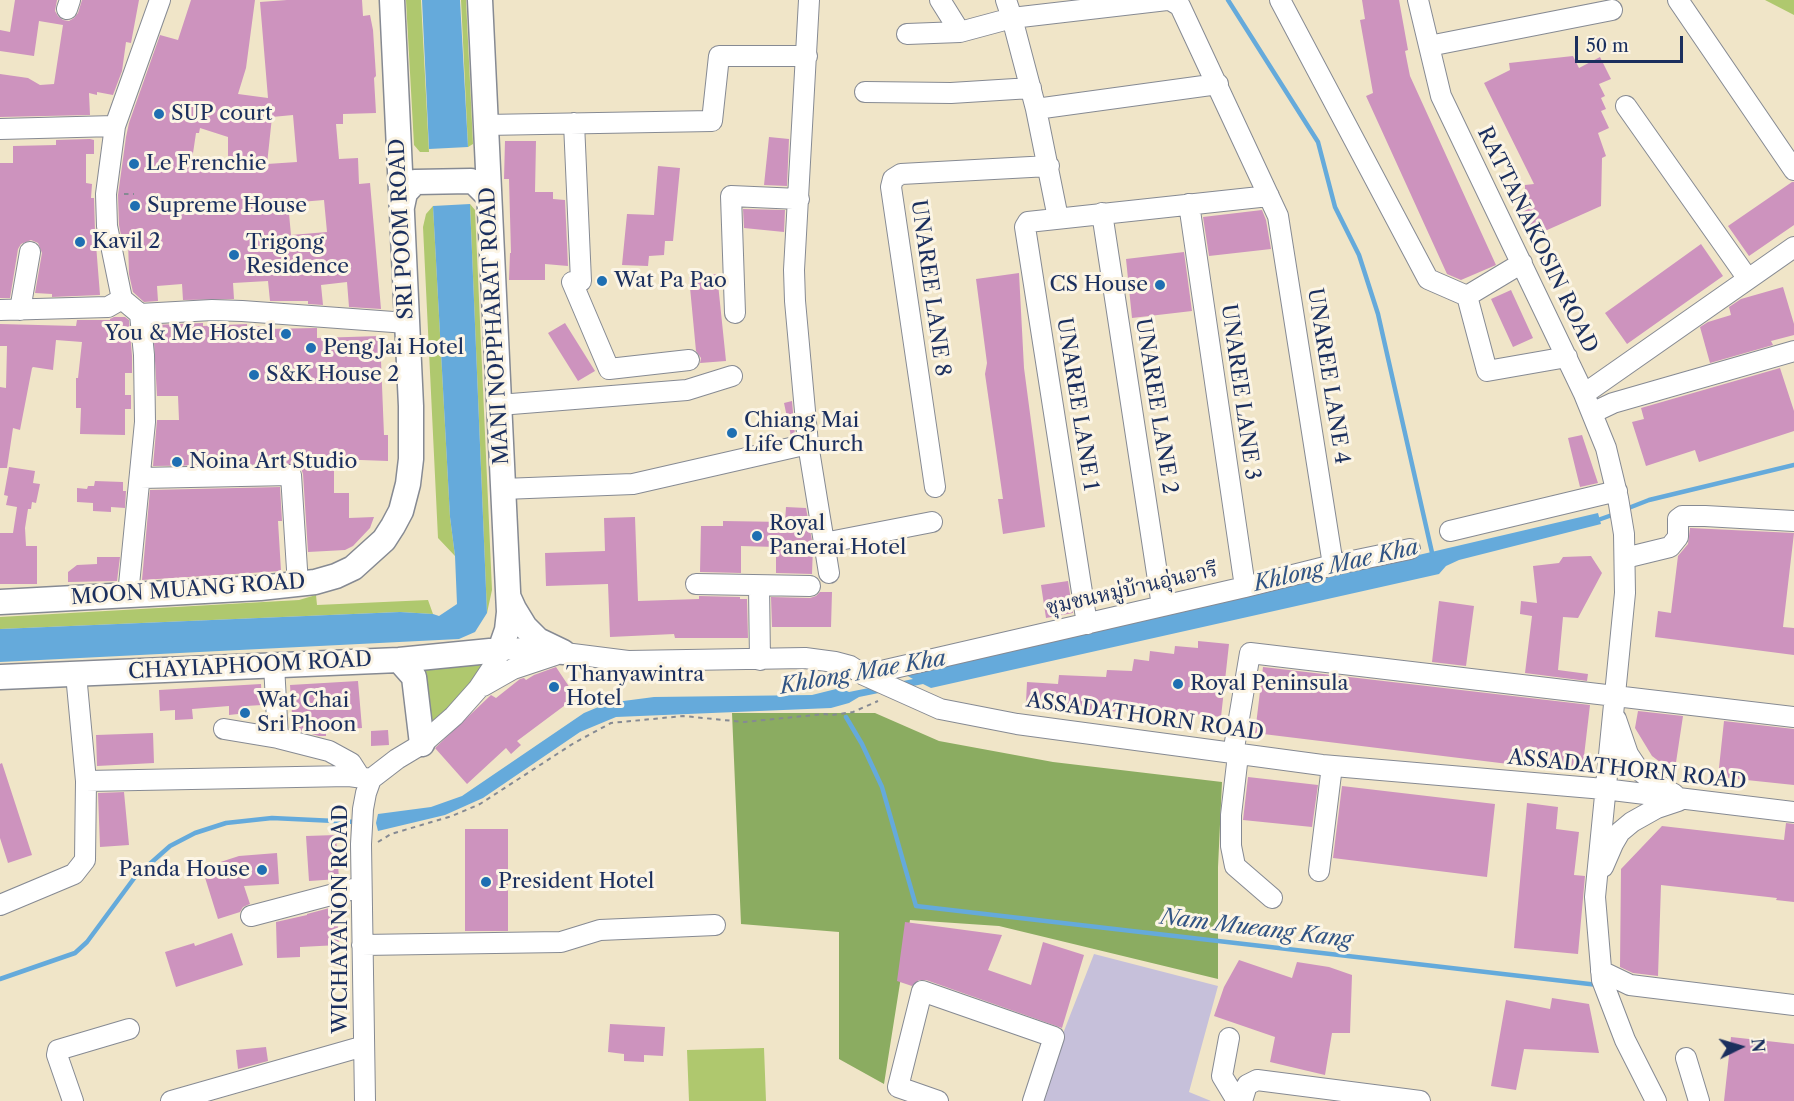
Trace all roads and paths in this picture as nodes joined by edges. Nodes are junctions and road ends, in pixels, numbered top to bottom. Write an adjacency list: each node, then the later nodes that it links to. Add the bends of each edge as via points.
1 (160, 0): 23 (street)
2 (392, 0): 25 (main road, SRI POOM ROAD)
3 (480, 0): 22 (main road, MANI NOPPHARAT ROAD)
4 (809, 0): 15 (street)
5 (940, 0): 12 (street)
6 (1280, 0): 40 (street, via 1428,279)
7 (1418, 0): 14 (street, RATTANAKOSIN ROAD)
8 (1678, 0): 28 (street)
9 (1172, 2): 10 (street); 16 (street, UNAREE LANE 4)
10 (1009, 9): 12 (street); 17 (street)
11 (1612, 10): 14 (street)
12 (960, 32): 13 (street)
13 (907, 34)
14 (1429, 46): 38 (street, RATTANAKOSIN ROAD, via 1441,96)
15 (807, 56): 21 (street, via 719,56 712,121); 31 (street)
16 (1218, 84): 20 (street); 29 (street, UNAREE LANE 4)
17 (1031, 88): 18 (street, via 951,93); 20 (street)
18 (865, 92)
19 (1626, 106): 39 (street)
20 (1036, 109): 27 (street)
21 (574, 123): 22 (street); 49 (street, via 577,281 609,369)
22 (485, 125): 26 (main road, MANI NOPPHARAT ROAD)
23 (115, 126): 24 (street); 41 (street, via 106,194 107,226)
24 (0, 129)
25 (399, 149): 26 (main road, via 413,169 468,168); 33 (main road, SRI POOM ROAD)
26 (486, 151): 30 (main road, MANI NOPPHARAT ROAD)
27 (1049, 166): 35 (street); 57 (street, UNAREE LANE 8, via 901,174 893,179 891,187)
28 (1794, 170)
29 (1269, 196): 32 (street); 66 (street, UNAREE LANE 4, via 1282,232)
30 (489, 197): 33 (main road, via 471,181 415,182 405,193); 52 (main road, MANI NOPPHARAT ROAD)
31 (799, 199): 44 (street, via 731,196); 54 (street, via 794,270)
32 (1189, 204): 34 (street); 72 (street, UNAREE LANE 3)
33 (402, 209): 46 (main road, SRI POOM ROAD)
34 (1102, 213): 35 (street); 76 (street, UNAREE LANE 2)
35 (1059, 218): 77 (street, UNAREE LANE 1, via 1028,222 1026,227)
36 (1794, 247): 39 (street)
37 (30, 252): 43 (street)
38 (1522, 263): 40 (street); 48 (street, RATTANAKOSIN ROAD)
39 (1748, 279): 51 (street)
40 (1467, 296): 48 (street, via 1487,371)
41 (122, 299): 43 (street, via 108,308); 45 (street)
42 (0, 310): 43 (street)
43 (20, 310)
44 (735, 313)
45 (140, 314): 46 (street, via 242,311); 56 (street, via 145,422)
46 (406, 323): 55 (main road, SRI POOM ROAD)
47 (1794, 351): 53 (street, via 1613,403)
48 (1567, 357): 51 (street, RATTANAKOSIN ROAD)
49 (689, 360)
50 (732, 376): 52 (street, via 687,390)
51 (1584, 394): 53 (street, RATTANAKOSIN ROAD)
52 (499, 405): 58 (main road, MANI NOPPHARAT ROAD)
53 (1592, 413): 59 (street, RATTANAKOSIN ROAD, via 1606,448)
54 (808, 444): 58 (street, via 633,484); 63 (street)
55 (411, 459): 69 (main road, MOON MUANG ROAD, via 401,511 384,540 353,568)
56 (140, 478): 69 (street, via 291,475); 74 (street)
57 (935, 488)
58 (503, 489): 73 (main road, MANI NOPPHARAT ROAD)
59 (1617, 494): 62 (street); 65 (street, RATTANAKOSIN ROAD)
60 (1794, 521): 65 (street, via 1683,516 1678,519 1678,537 1670,547)
61 (932, 522): 63 (street)
62 (1450, 531)
63 (824, 543): 67 (street)
64 (1410, 549): 66 (street, ชุมชนหมู่บ้านอุ่นอารี)
65 (1625, 558): 89 (street)
66 (1333, 565): 72 (street, ชุมชนหมู่บ้านอุ่นอารี)
67 (829, 573)
68 (696, 584): 70 (street)
69 (298, 585): 74 (main road, MOON MUANG ROAD)
70 (759, 586): 71 (street); 82 (street)
71 (810, 586)
72 (1245, 587): 76 (street, ชุมชนหมู่บ้านอุ่นอารี)
73 (506, 590): 78 (main road, MANI NOPPHARAT ROAD, via 509,622); 79 (main road, via 525,627 538,640); 80 (main road, via 493,631 485,641)
74 (128, 595): 75 (main road, MOON MUANG ROAD)
75 (0, 602)
76 (1162, 606): 77 (street, ชุมชนหมู่บ้านอุ่นอารี)
77 (1087, 624): 86 (street, ชุมชนหมู่บ้านอุ่นอารี)
78 (500, 650): 79 (street, ASSADATHORN ROAD); 80 (main road, CHAYIAPHOOM ROAD); 87 (street, WICHAYANON ROAD)
79 (563, 652): 82 (street, ASSADATHORN ROAD, via 628,661); 87 (street, via 513,669)
80 (459, 654): 81 (main road, CHAYIAPHOOM ROAD)
81 (399, 660): 83 (main road, CHAYIAPHOOM ROAD); 93 (main road, via 414,677)
82 (760, 660): 86 (street, ASSADATHORN ROAD, via 805,658 835,662)
83 (274, 665): 84 (main road, CHAYIAPHOOM ROAD); 92 (street)
84 (76, 674): 85 (main road, CHAYIAPHOOM ROAD); 97 (street)
85 (0, 677)
86 (872, 678): 88 (street, ASSADATHORN ROAD)
87 (478, 689): 93 (street, WICHAYANON ROAD)
88 (903, 693): 94 (street, ASSADATHORN ROAD, via 940,710); 101 (path, via 853,712 832,715 744,722 683,716 611,723 480,804 391,834 376,843)
89 (1614, 702): 90 (street); 94 (street, via 1250,653); 98 (street); 99 (street, via 1619,732 1638,769)
90 (1794, 717)
91 (224, 729): 92 (street)
92 (278, 738): 96 (street, via 329,751 351,763)
93 (422, 744): 96 (street, WICHAYANON ROAD)
94 (1235, 754): 95 (street, ASSADATHORN ROAD); 105 (street, via 1231,846 1235,866)
95 (1332, 766): 98 (street, ASSADATHORN ROAD); 102 (street)
96 (365, 778): 97 (street); 101 (street, WICHAYANON ROAD)
97 (86, 781): 106 (street, via 85,860 74,874)
98 (1604, 789): 99 (street, ASSADATHORN ROAD); 104 (street)
99 (1684, 799): 100 (street, ASSADATHORN ROAD); 104 (street, via 1657,807 1620,832)
100 (1794, 812)
101 (361, 844): 103 (street, WICHAYANON ROAD)
102 (1319, 871)
103 (361, 887): 107 (street); 109 (street, WICHAYANON ROAD)
104 (1595, 889): 110 (street)
105 (1272, 898)
106 (0, 905)
107 (251, 916)
108 (715, 925): 109 (street, via 600,930 561,942)
109 (362, 945): 114 (street, WICHAYANON ROAD)
110 (1601, 975): 111 (street, via 1630,985); 124 (street, via 1623,1035)
111 (1794, 1005)
112 (129, 1029): 116 (street, via 58,1050)
113 (1228, 1038): 121 (street, via 1222,1076)
114 (364, 1046): 117 (street); 118 (street, WICHAYANON ROAD)
115 (1686, 1058): 125 (street)
116 (73, 1101)
117 (171, 1101)
118 (364, 1101)
119 (938, 1101): 120 (street, via 898,1087 922,991 1054,1037)
120 (1033, 1101)
121 (1237, 1101)
122 (1242, 1101): 123 (street, via 1247,1085 1257,1080)
123 (1420, 1101)
124 (1656, 1101)
125 (1699, 1101)

